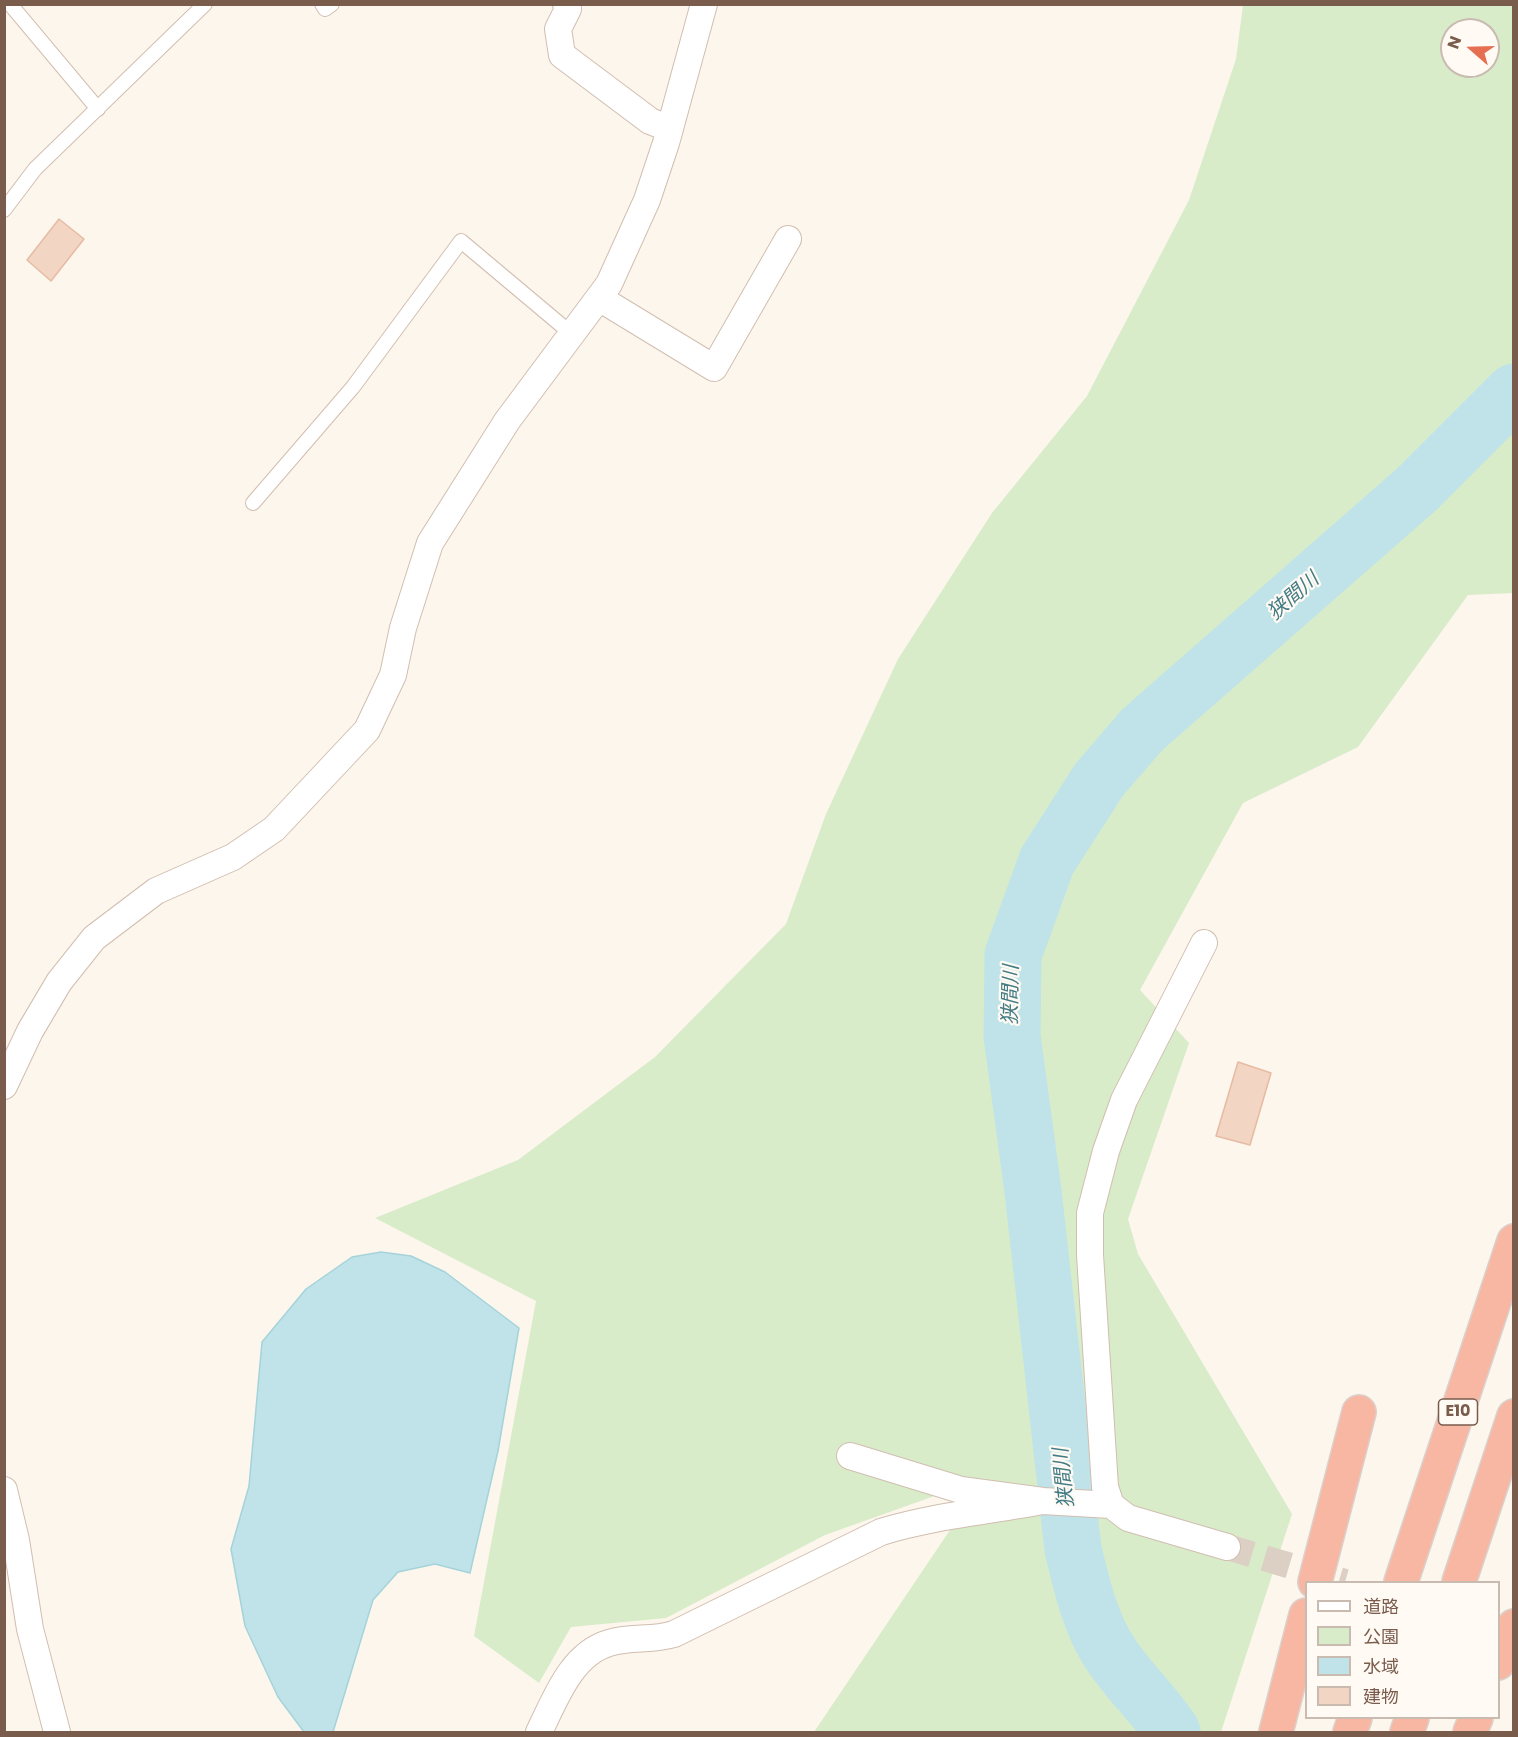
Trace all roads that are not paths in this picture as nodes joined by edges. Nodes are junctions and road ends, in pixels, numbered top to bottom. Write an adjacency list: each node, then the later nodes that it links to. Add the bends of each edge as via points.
1 (10, 4): 7 (lane)
2 (205, 4): 7 (lane)
3 (322, 4): 4 (lane, via 325,9)
4 (332, 4)
5 (704, 4): 8 (street)
6 (570, 6): 8 (street, via 558,29 562,55 650,121)
7 (98, 109): 9 (lane, via 35,169)
8 (670, 129): 11 (street, via 647,200)
9 (4, 210)
10 (788, 239): 11 (street, via 714,368)
11 (599, 298): 12 (street)
12 (573, 335): 13 (lane, via 461,241 353,387); 15 (street, via 507,421 430,543 403,628 393,675 367,730 274,829 233,856 156,891 94,938 59,982)
13 (253, 503)
14 (1204, 943): 22 (street, via 1124,1100 1090,1213 1105,1487)
15 (4, 1086)
16 (1514, 1241): 25 (highway, E10)
17 (1359, 1412): 24 (highway)
18 (1514, 1416): 26 (highway)
19 (850, 1456): 21 (street, via 962,1490)
20 (4, 1490): 30 (street, via 30,1629)
21 (1043, 1502): 22 (street); 31 (street, via 918,1521 881,1532 674,1634 610,1642 591,1652 568,1676)
22 (1111, 1505): 23 (street, via 1128,1518)
23 (1227, 1547)
24 (1315, 1581)
25 (1401, 1581)
26 (1459, 1581)
27 (1305, 1619): 32 (highway)
28 (1514, 1626): 29 (highway)
29 (1500, 1658)
30 (57, 1732)
31 (539, 1732)
32 (1276, 1732)

